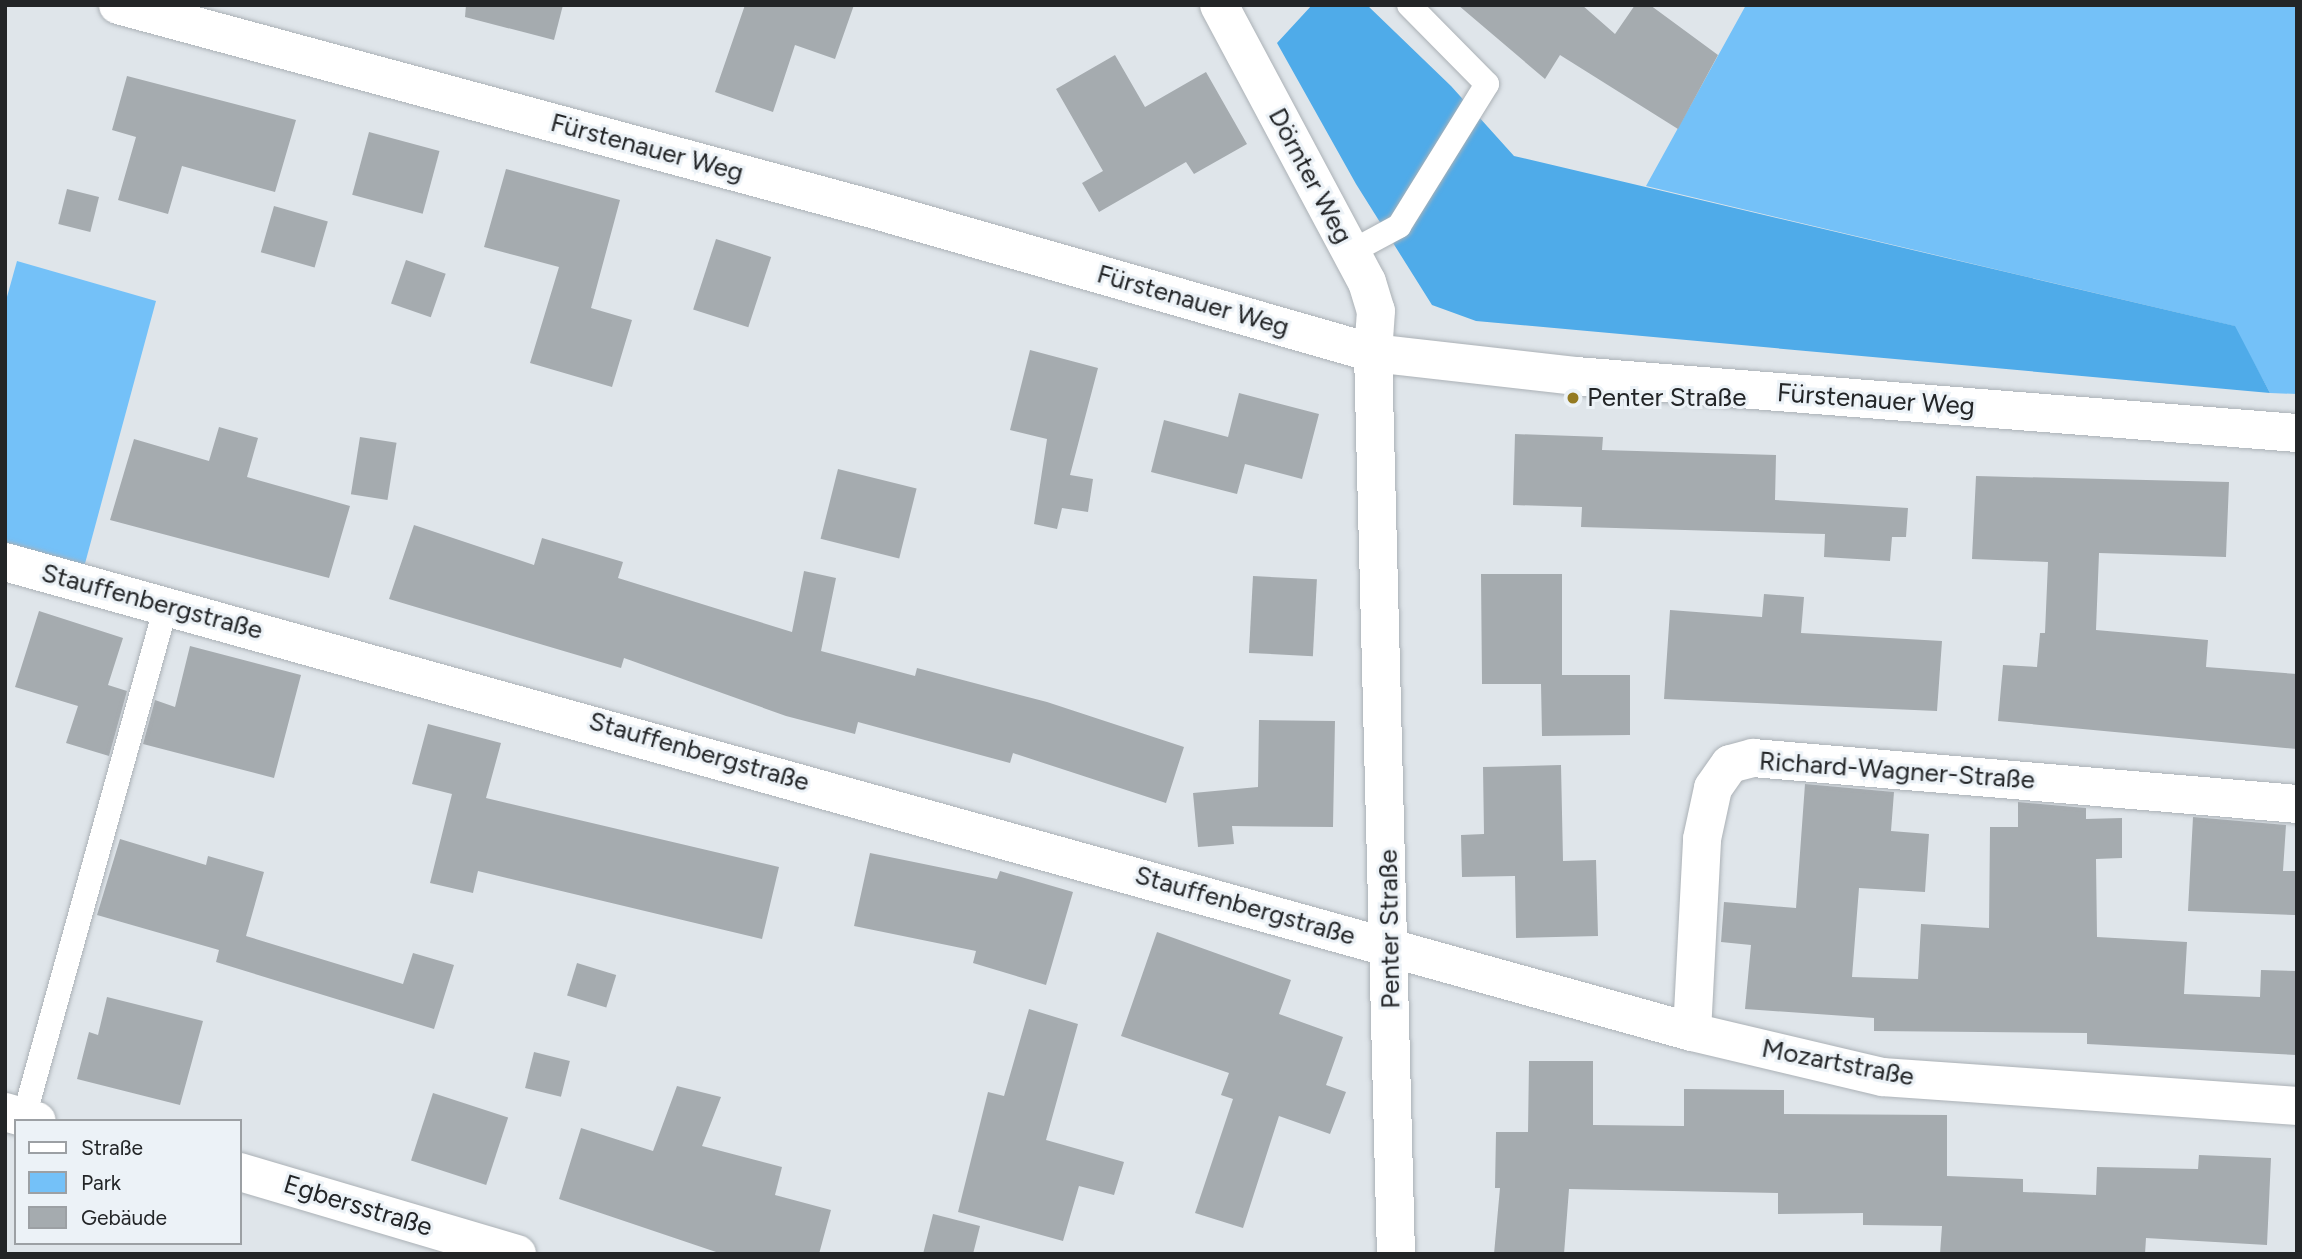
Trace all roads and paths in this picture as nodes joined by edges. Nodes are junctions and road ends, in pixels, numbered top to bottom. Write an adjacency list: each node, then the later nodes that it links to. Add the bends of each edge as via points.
1 (118, 5): 5 (street, Fürstenauer Weg, via 872,209)
2 (1219, 5): 4 (street, Dörnter Weg)
3 (1409, 5): 4 (lane, via 1486,84 1399,226)
4 (1351, 252): 5 (street, Dörnter Weg, via 1376,311)
5 (1373, 353): 6 (street, Fürstenauer Weg, via 1576,376); 10 (street, Penter Straße)
6 (2297, 433)
7 (5, 562): 8 (street, Stauffenbergstraße)
8 (166, 606): 10 (street, Stauffenbergstraße); 13 (lane)
9 (2297, 804): 11 (street, Richard-Wagner-Straße, via 1753,758 1730,764 1713,788 1702,839)
10 (1391, 947): 11 (street, Mozartstraße); 16 (street, Penter Straße)
11 (1692, 1032): 12 (street, Mozartstraße, via 1883,1077)
12 (2297, 1106)
13 (22, 1116)
14 (242, 1173): 15 (street, Egbersstraße)
15 (517, 1254)
16 (1396, 1254)

